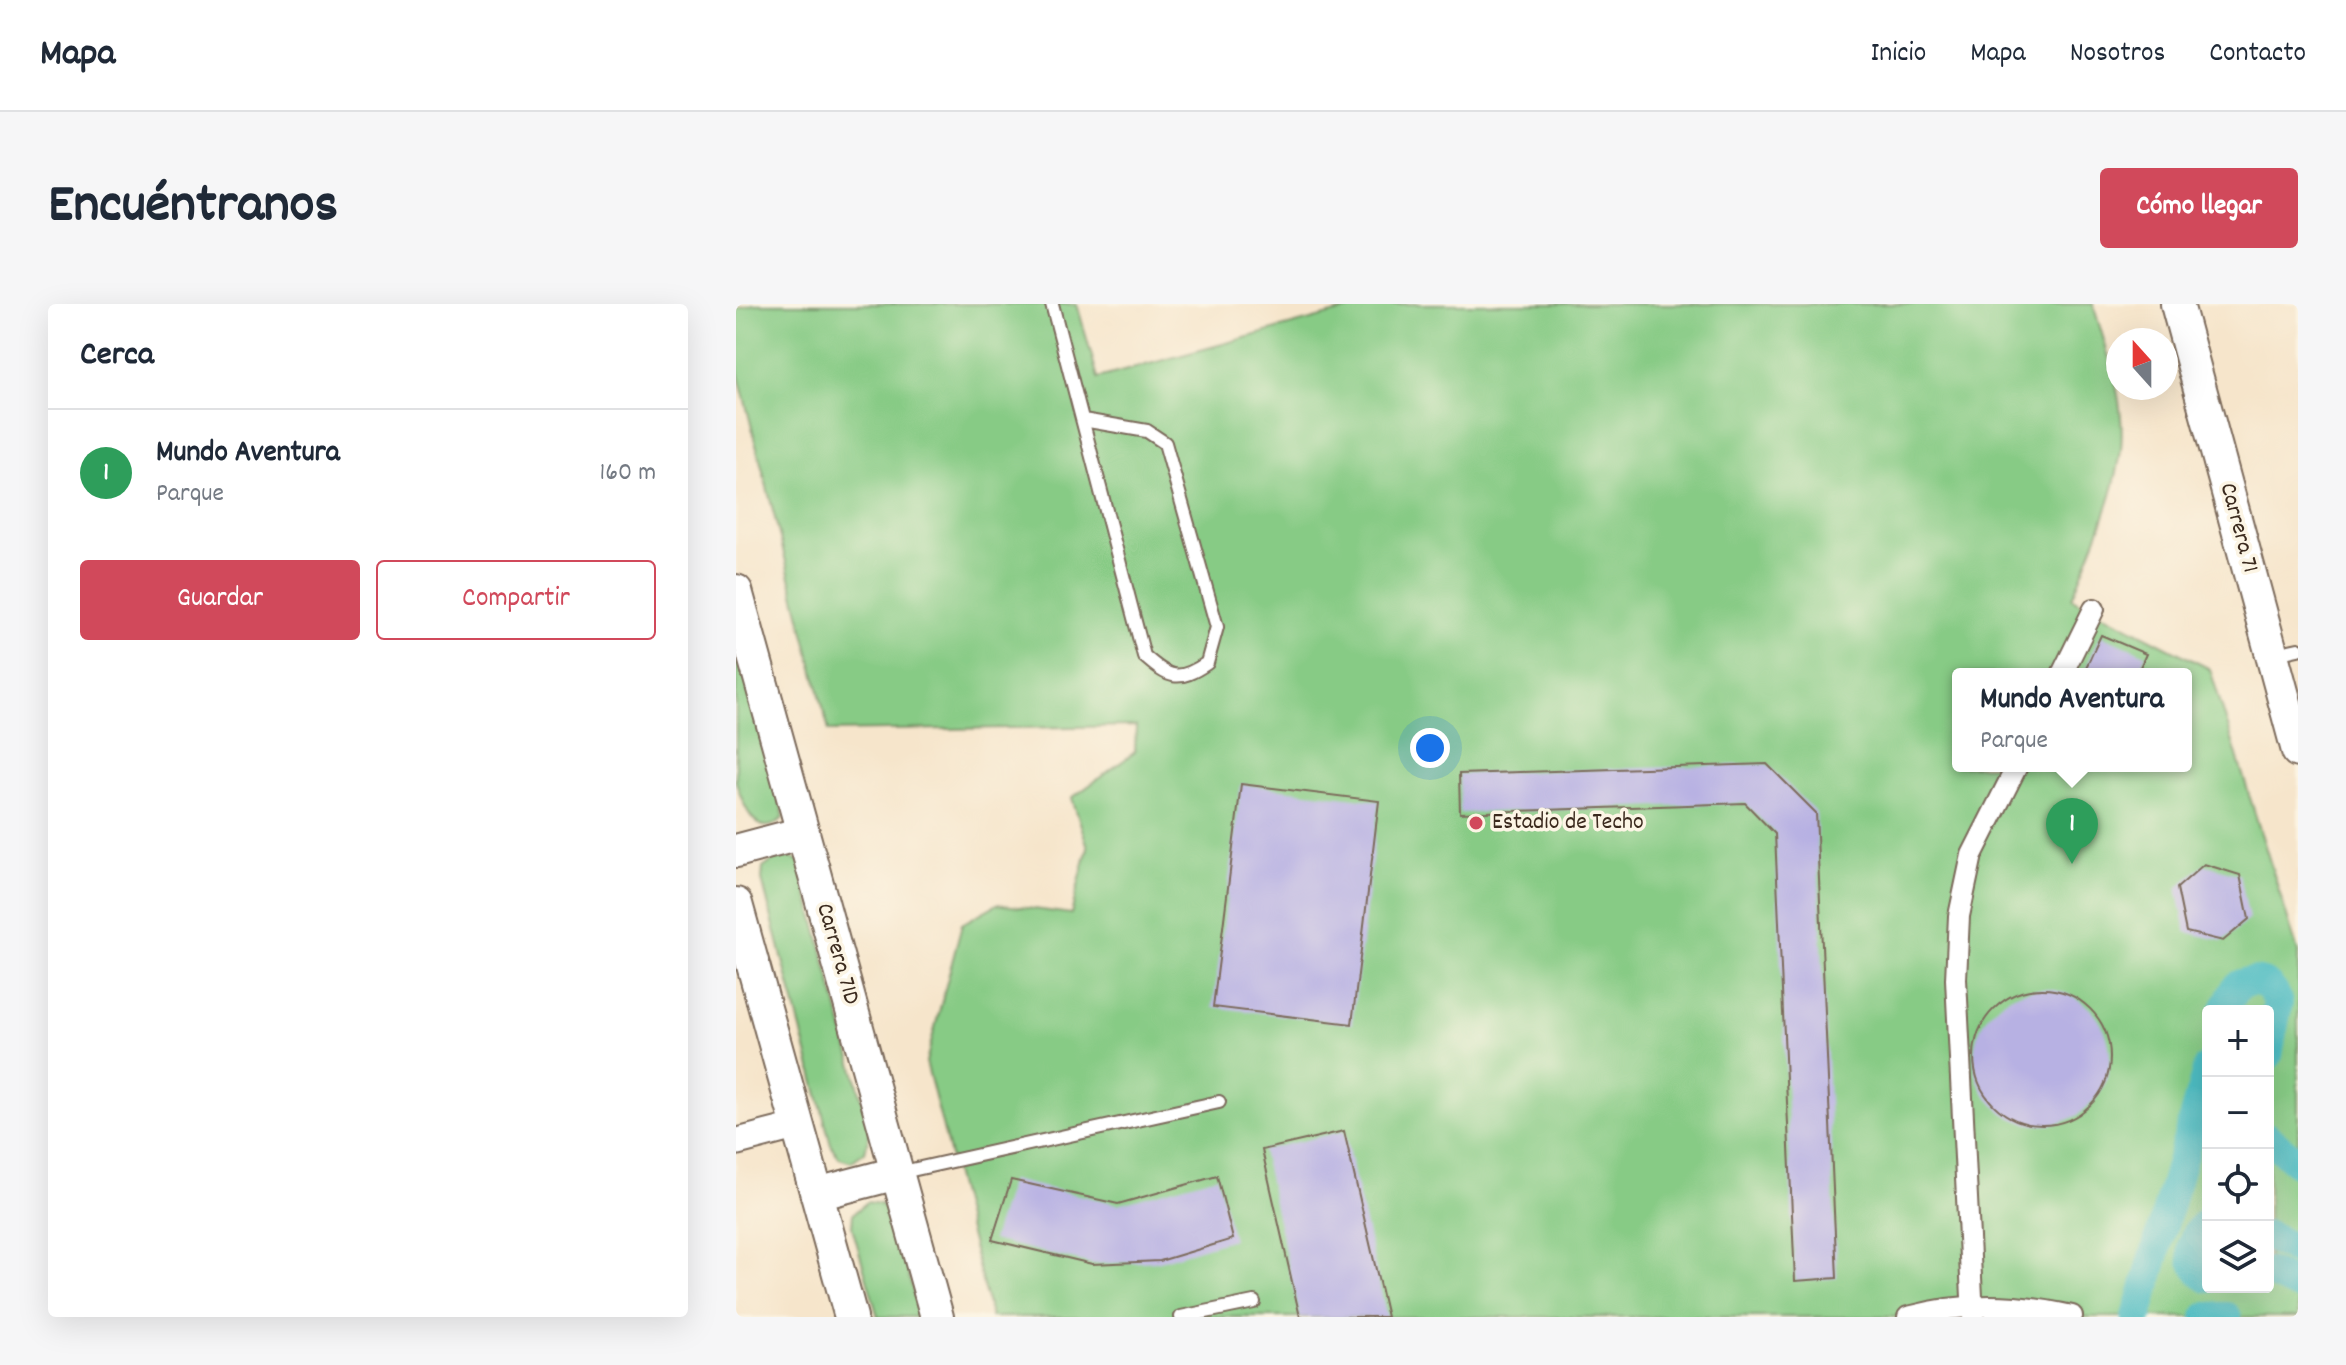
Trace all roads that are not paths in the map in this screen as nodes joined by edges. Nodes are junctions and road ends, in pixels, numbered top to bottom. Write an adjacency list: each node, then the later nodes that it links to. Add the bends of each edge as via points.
1 (1052, 304): 3 (lane)
2 (2180, 305): 6 (street, Carrera 71)
3 (1083, 420): 3 (lane, via 1144,656 1165,674 1188,676 1207,663 1217,627 1165,443 1147,431)
4 (736, 591): 10 (street, Carrera 71D)
5 (2094, 609): 7 (street)
6 (2285, 652): 8 (street, Carrera 71)
7 (2065, 668)
8 (2298, 751)
9 (2014, 772): 19 (street, via 1972,855 1959,916 1956,979)
10 (803, 833): 11 (street); 16 (street, Carrera 71D)
11 (736, 851)
12 (737, 915): 14 (street)
13 (1219, 1102): 16 (lane)
14 (797, 1126): 15 (street); 17 (street)
15 (736, 1142)
16 (897, 1173): 17 (street); 22 (street, Carrera 71D)
17 (817, 1194): 21 (street)
18 (1254, 1302): 23 (lane)
19 (1972, 1311): 20 (street, via 2019,1306); 24 (street)
20 (2072, 1316)
21 (851, 1317)
22 (937, 1317)
23 (1181, 1317)
24 (1908, 1317)

